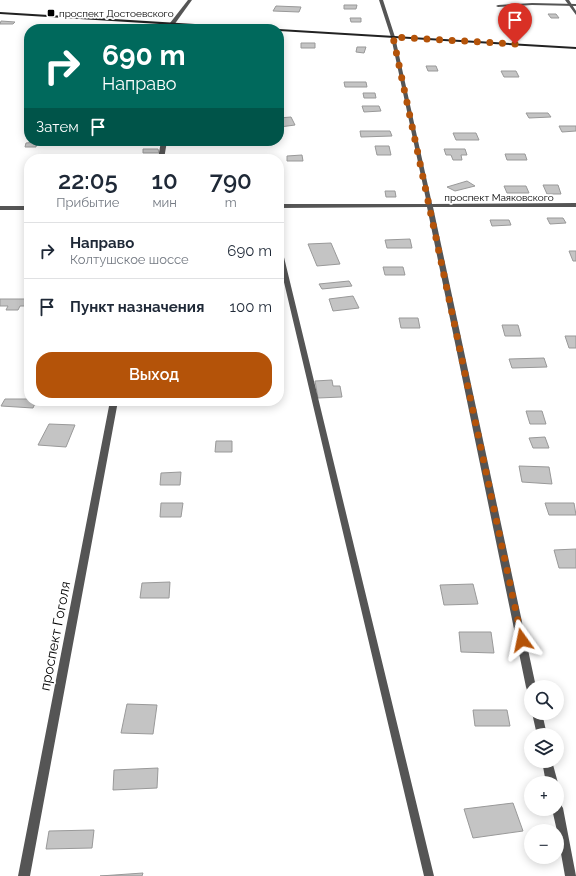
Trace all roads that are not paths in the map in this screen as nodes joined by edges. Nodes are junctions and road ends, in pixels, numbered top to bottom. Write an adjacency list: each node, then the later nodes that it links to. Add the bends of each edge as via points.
1 (190, 0): 9 (street)
2 (381, 0): 11 (street)
3 (567, 0): 4 (street)
4 (571, 5): 5 (lane); 6 (lane); 8 (street)
5 (576, 5)
6 (498, 6)
7 (0, 13): 9 (main road)
8 (576, 14)
9 (172, 24)
10 (284, 30): 11 (main road)
11 (393, 37): 12 (main road); 15 (street)
12 (576, 48)
13 (576, 205): 15 (street, проспект Маяковского)
14 (284, 206): 15 (street, проспект Маяковского)
15 (430, 206): 20 (street)
16 (0, 208): 17 (street)
17 (24, 208)
18 (284, 270): 23 (lane)
19 (113, 406): 22 (street, проспект Гоголя)
20 (530, 680)
21 (559, 816): 24 (street)
22 (24, 876)
23 (429, 876)
24 (571, 876)

